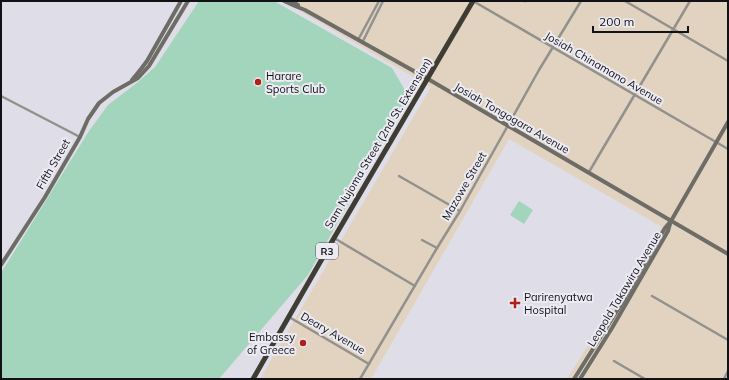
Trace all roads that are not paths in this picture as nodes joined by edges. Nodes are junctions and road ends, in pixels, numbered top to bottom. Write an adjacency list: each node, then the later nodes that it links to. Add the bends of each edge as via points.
1 (181, 1): 17 (main road, Fifth Street, via 147,61)
2 (188, 1): 17 (main road, Fifth Street, via 149,66 138,78)
3 (284, 1): 11 (main road, Josiah Tongogara Avenue)
4 (292, 1): 11 (main road)
5 (378, 1): 13 (street)
6 (384, 1): 13 (street)
7 (473, 1): 14 (street, Josiah Chinamano Avenue); 16 (highway, Sam Nujoma Street (2nd St. Extension) / R3)
8 (581, 1): 14 (street, Mazowe Street)
9 (625, 1): 12 (street)
10 (690, 1): 12 (street)
11 (305, 10): 13 (main road, Josiah Tongogara Avenue)
12 (673, 29): 15 (street); 18 (street)
13 (360, 41): 16 (main road, Josiah Tongogara Avenue)
14 (553, 48): 18 (street, Josiah Chinamano Avenue); 21 (street, Mazowe Street)
15 (728, 61)
16 (428, 80): 21 (main road, Josiah Tongogara Avenue); 29 (highway, Sam Nujoma Street (2nd St. Extension) / R3)
17 (130, 82): 22 (main road, Fifth Street, via 99,103 88,118)
18 (634, 95): 23 (street, Josiah Chinamano Avenue); 25 (street)
19 (1, 96): 22 (street)
20 (728, 122): 23 (main road)
21 (508, 127): 25 (main road, Josiah Tongogara Avenue); 27 (street, Mazowe Street)
22 (80, 136): 33 (main road, Fifth Street, via 45,197)
23 (716, 142): 24 (street, Josiah Chinamano Avenue); 28 (main road)
24 (728, 149)
25 (588, 173): 28 (main road, Josiah Tongogara Avenue)
26 (399, 176): 27 (street)
27 (460, 211): 31 (street, Mazowe Street)
28 (671, 221): 32 (main road, Josiah Tongogara Avenue); 43 (main road, Leopold Takawira Avenue); 44 (main road, Leopold Takawira Avenue, via 664,238)
29 (334, 238): 34 (street); 36 (highway, Sam Nujoma Street (2nd St. Extension) / R3)
30 (422, 240): 31 (street)
31 (437, 248): 34 (street, Mazowe Street)
32 (728, 254)
33 (1, 265)
34 (414, 286): 39 (street, Mazowe Street)
35 (652, 296): 37 (street)
36 (289, 316): 39 (street, Deary Avenue); 41 (highway, Sam Nujoma Street (2nd St. Extension) / R3)
37 (728, 340)
38 (614, 362): 45 (street)
39 (369, 364): 42 (street, Mazowe Street)
40 (728, 371): 46 (street)
41 (253, 379)
42 (360, 379)
43 (574, 379)
44 (580, 379)
45 (644, 379)
46 (724, 379)

